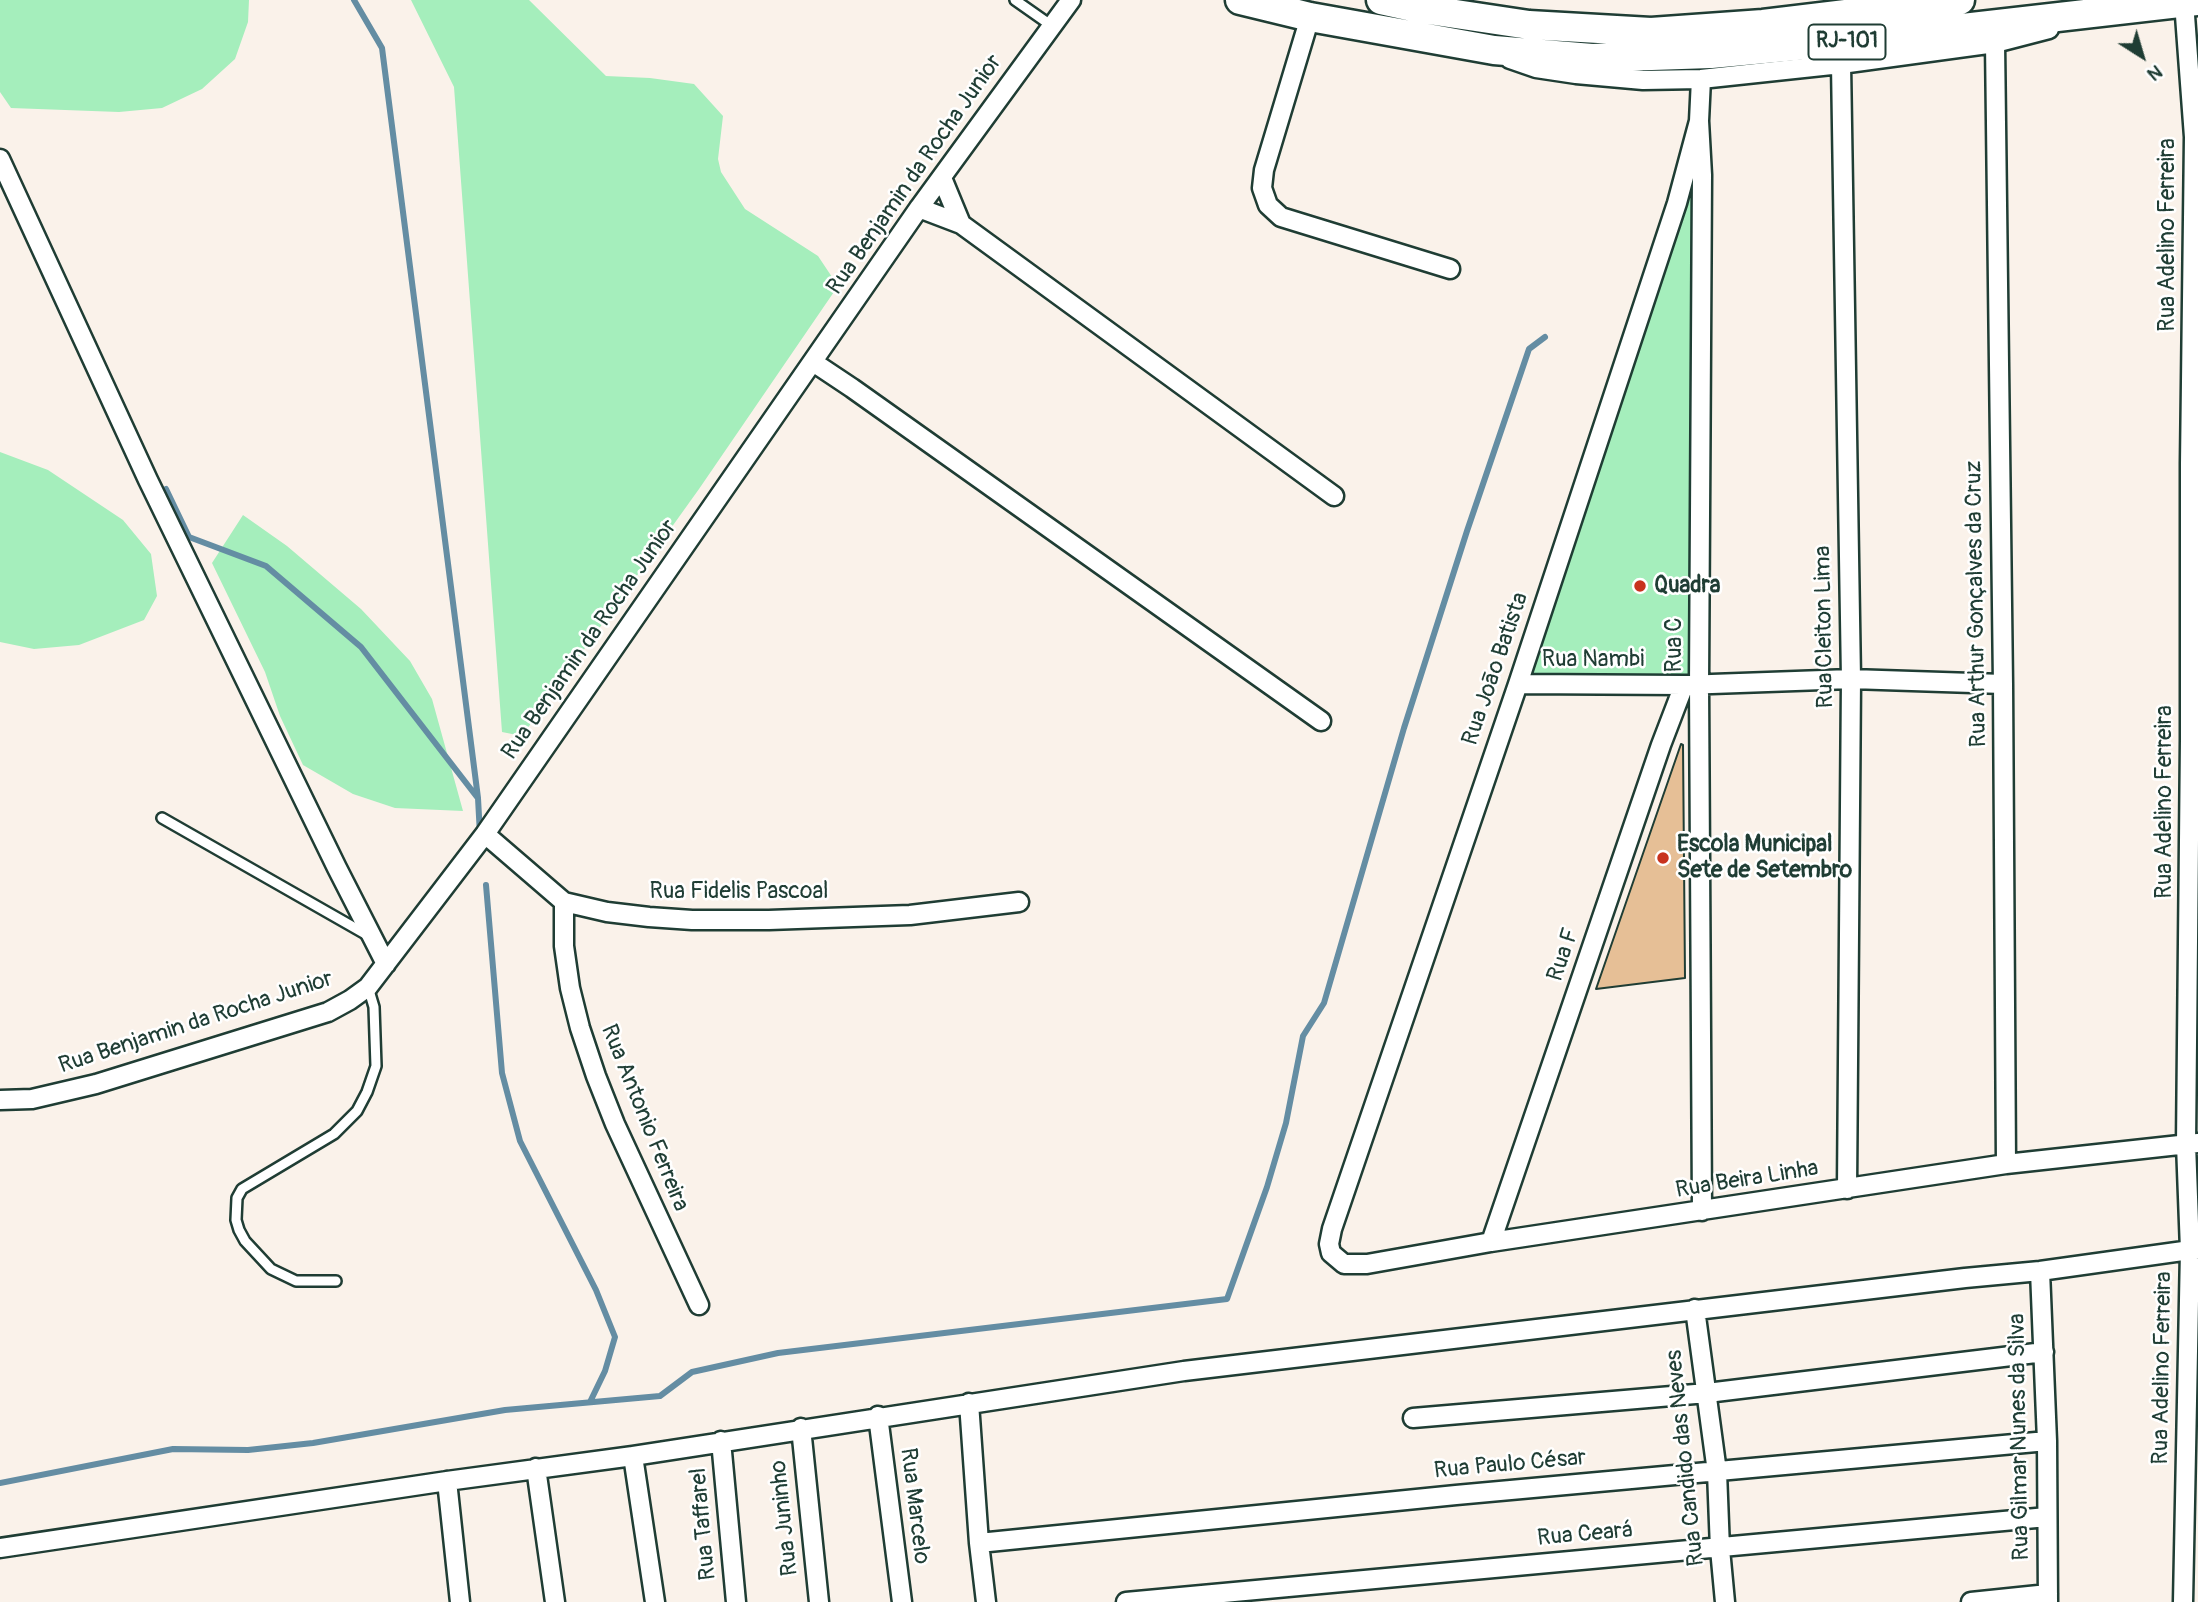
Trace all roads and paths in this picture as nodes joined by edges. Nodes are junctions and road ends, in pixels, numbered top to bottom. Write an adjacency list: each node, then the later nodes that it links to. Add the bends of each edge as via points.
1 (1014, 0): 9 (lane)
2 (1071, 0): 9 (street, Rua Benjamin da Rocha Junior)
3 (1240, 0): 8 (main road, RJ-101)
4 (1381, 0): 5 (main road, RJ-101, via 1529,25 1651,33)
5 (1960, 0)
6 (2191, 1): 7 (main road, RJ-101); 22 (street, Rua Adelino Ferreira)
7 (2096, 13): 10 (street); 11 (main road, RJ-101, via 1712,54 1592,58)
8 (1310, 17): 11 (main road, RJ-101); 20 (street, via 1264,170 1262,188 1268,205 1281,216)
9 (1052, 26): 16 (street, Rua Benjamin da Rocha Junior)
10 (1995, 43): 12 (street); 26 (street, Rua Arthur Gonçalves da Cruz)
11 (1494, 50): 13 (street, via 1515,62 1576,74)
12 (1841, 64): 13 (street); 24 (street, Rua Cleiton Lima)
13 (1701, 79): 14 (street, Rua C)
14 (1699, 121): 25 (street, Rua Joāo Batista, via 1677,203); 27 (street, Rua C, via 1702,175)
15 (0, 159): 17 (street)
16 (942, 178): 18 (street, Rua Benjamin da Rocha Junior); 19 (street)
17 (6, 190): 34 (street)
18 (919, 208): 19 (street); 21 (street, Rua Benjamin da Rocha Junior)
19 (961, 224): 23 (street)
20 (1450, 269)
21 (813, 362): 28 (street); 31 (street, Rua Benjamin da Rocha Junior)
22 (2194, 463): 29 (street, Rua Adelino Ferreira)
23 (1334, 496)
24 (1851, 679): 26 (street, Rua Nambi); 27 (street, Rua Nambi); 40 (street, Rua Cleiton Lima)
25 (1518, 684): 27 (street, Rua Nambi); 42 (street, Rua Joāo Batista)
26 (2003, 684): 39 (street, Rua Arthur Gonçalves da Cruz)
27 (1692, 685): 41 (street, Rua C); 43 (street, Rua F, via 1657,758)
28 (1321, 720)
29 (2194, 739): 38 (street, Rua Adelino Ferreira)
30 (162, 818): 34 (lane)
31 (485, 834): 32 (street, Rua Fidelis Pascoal); 35 (street, Rua Benjamin da Rocha Junior)
32 (564, 902): 33 (street, Rua Fidelis Pascoal, via 649,918 769,920 910,915); 47 (street, Rua Antonio Ferreira, via 570,988 596,1076)
33 (1019, 902)
34 (373, 938): 35 (street)
35 (386, 964): 36 (street, Rua Benjamin da Rocha Junior)
36 (368, 988): 37 (street, Rua Benjamin da Rocha Junior, via 328,1012 96,1084 32,1099); 46 (lane, via 374,1007 376,1066 357,1111 334,1134 242,1189 237,1198 239,1230 271,1269 296,1281)
37 (0, 1100)
38 (2192, 1143): 39 (street, Rua Beira Linha); 44 (street, Rua Adelino Ferreira)
39 (2006, 1164): 40 (street, Rua Beira Linha)
40 (1847, 1189): 41 (street, Rua Beira Linha)
41 (1702, 1211): 43 (street, Rua Beira Linha)
42 (1332, 1230): 43 (street, Rua Beira Linha, via 1331,1253 1343,1264 1367,1264)
43 (1491, 1242)
44 (2194, 1250): 45 (street); 76 (street, Rua Adelino Ferreira)
45 (2040, 1271): 48 (street); 49 (street, Rua Gilmar Nunes da Silva)
46 (336, 1281)
47 (699, 1305)
48 (1695, 1309): 50 (street, Rua Candido das Neves); 51 (street, via 1184,1370)
49 (2044, 1352): 50 (street); 56 (street, Rua Gilmar Nunes da Silva)
50 (1707, 1393): 53 (street); 59 (street, Rua Candido das Neves)
51 (969, 1403): 52 (street); 62 (street)
52 (878, 1416): 54 (street); 71 (street, Rua Marcelo)
53 (1413, 1418)
54 (801, 1428): 55 (street); 70 (street, Rua Juninho)
55 (721, 1441): 57 (street); 69 (street, Rua Taffarel)
56 (2047, 1441): 59 (street, Rua Paulo César); 61 (street, Rua Gilmar Nunes da Silva)
57 (633, 1455): 58 (street); 68 (street)
58 (536, 1468): 60 (street); 67 (street)
59 (1717, 1472): 62 (street, Rua Paulo César); 64 (street, Rua Candido das Neves)
60 (447, 1480): 63 (street); 66 (street)
61 (2048, 1517): 64 (street, Rua Ceará); 65 (street, Rua Gilmar Nunes da Silva)
62 (979, 1543): 72 (street)
63 (0, 1548)
64 (1720, 1549): 73 (street, Rua Ceará); 74 (street, Rua Candido das Neves)
65 (2048, 1598): 75 (street)
66 (460, 1602)
67 (555, 1602)
68 (655, 1602)
69 (736, 1602)
70 (819, 1602)
71 (902, 1602)
72 (986, 1602)
73 (1126, 1602)
74 (1725, 1602)
75 (1971, 1602)
76 (2183, 1602)

